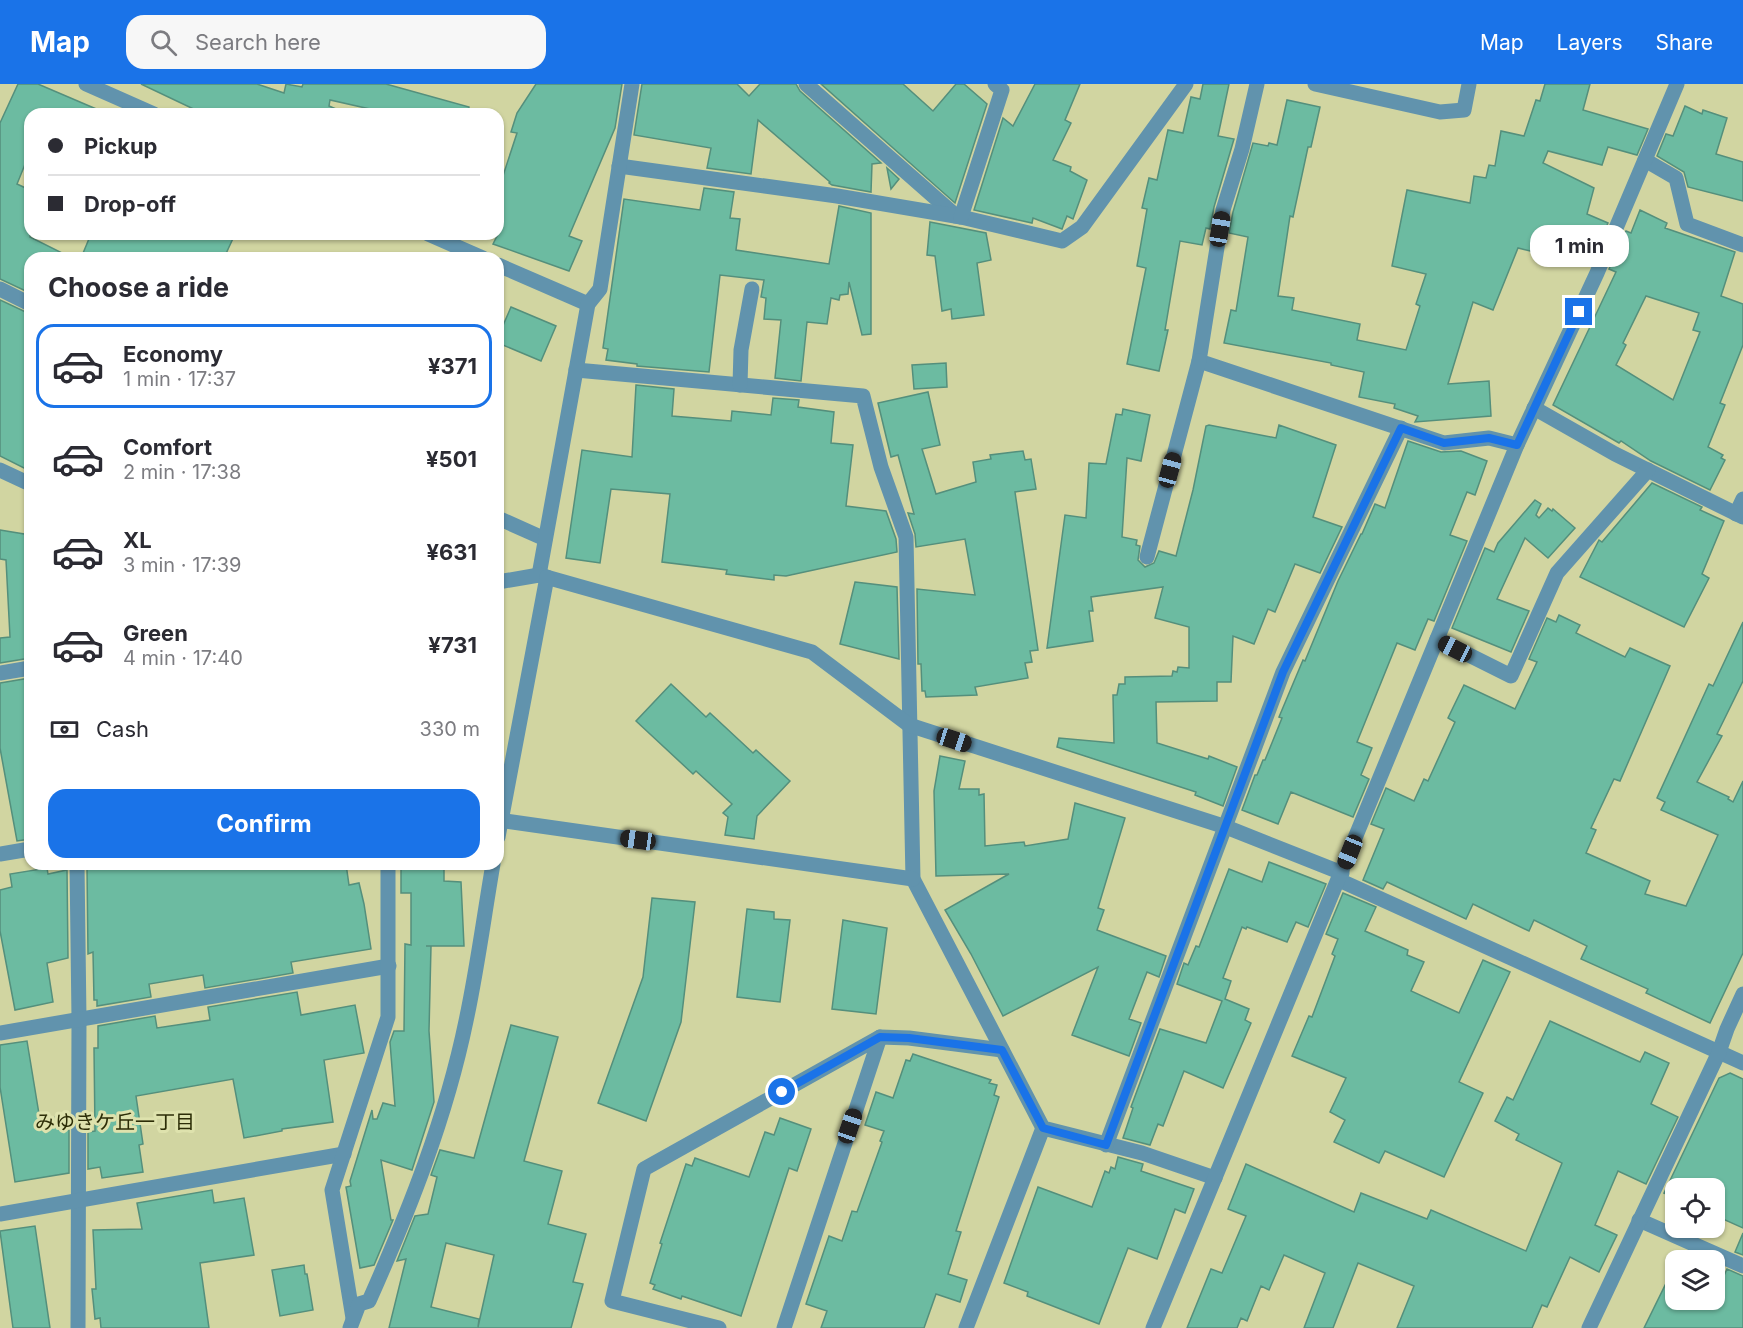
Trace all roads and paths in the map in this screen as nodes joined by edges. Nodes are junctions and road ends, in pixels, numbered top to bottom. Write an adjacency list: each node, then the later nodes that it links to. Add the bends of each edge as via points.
1 (86, 84): 10 (street)
2 (632, 84): 12 (street)
3 (806, 84): 13 (street)
4 (995, 84): 13 (street, via 1002,90)
5 (1185, 84): 13 (street, via 1082,227 1062,241)
6 (1257, 84): 22 (street, via 1224,210)
7 (1315, 84): 8 (street, via 1440,112 1464,110)
8 (1469, 84)
9 (1677, 84): 11 (street)
10 (140, 108)
11 (1645, 160): 15 (street, via 1676,178 1688,224); 25 (street)
12 (619, 166): 13 (street); 21 (street, via 600,289)
13 (958, 216)
14 (442, 240): 16 (street)
15 (1743, 245)
16 (469, 252)
17 (504, 268): 21 (street)
18 (0, 289): 20 (street)
19 (752, 289): 24 (street, via 741,350)
20 (24, 301)
21 (588, 304): 23 (street)
22 (1199, 361): 26 (street); 35 (street)
23 (576, 370): 24 (street); 34 (street)
24 (740, 385): 41 (street, via 863,396 881,467 906,537)
25 (1534, 408): 27 (street); 29 (street)
26 (1401, 428): 27 (street, via 1444,443 1489,438); 44 (street, via 1283,672)
27 (1517, 445): 38 (street)
28 (0, 470): 30 (street)
29 (1648, 470): 32 (street); 38 (street, via 1557,573 1511,676)
30 (24, 481)
31 (1743, 499): 32 (street)
32 (1739, 516)
33 (504, 521): 34 (street)
34 (545, 539): 36 (street)
35 (1147, 557)
36 (543, 576): 37 (street); 41 (street, via 812,652); 42 (street)
37 (504, 581)
38 (1437, 639): 50 (street)
39 (24, 669): 40 (street)
40 (0, 673)
41 (909, 725): 44 (street); 51 (street)
42 (504, 793)
43 (504, 822): 51 (street)
44 (1226, 828): 50 (street); 61 (street)
45 (24, 850): 46 (street)
46 (0, 854)
47 (76, 870): 54 (street)
48 (388, 870): 52 (street)
49 (492, 870): 68 (street, via 466,1022 444,1106 406,1218 369,1301 359,1304)
50 (1340, 876): 58 (street); 63 (street)
51 (913, 879): 57 (street)
52 (389, 966): 54 (street); 62 (street, via 388,1017)
53 (1743, 994): 58 (street)
54 (79, 1019): 55 (street); 64 (street)
55 (0, 1033)
56 (880, 1037): 57 (street); 70 (street, via 644,1169 612,1302); 71 (street)
57 (1002, 1050): 60 (street)
58 (1719, 1052): 59 (street); 66 (street)
59 (1743, 1063)
60 (1043, 1128): 61 (street); 72 (street)
61 (1106, 1145): 63 (street)
62 (344, 1154): 64 (street); 68 (street, via 332,1191)
63 (1215, 1178): 73 (street)
64 (78, 1200): 65 (street); 69 (street)
65 (0, 1214)
66 (1640, 1220): 67 (street); 74 (street)
67 (1743, 1266)
68 (352, 1323)
69 (78, 1328)
70 (719, 1328)
71 (784, 1328)
72 (966, 1328)
73 (1153, 1328)
74 (1589, 1328)

